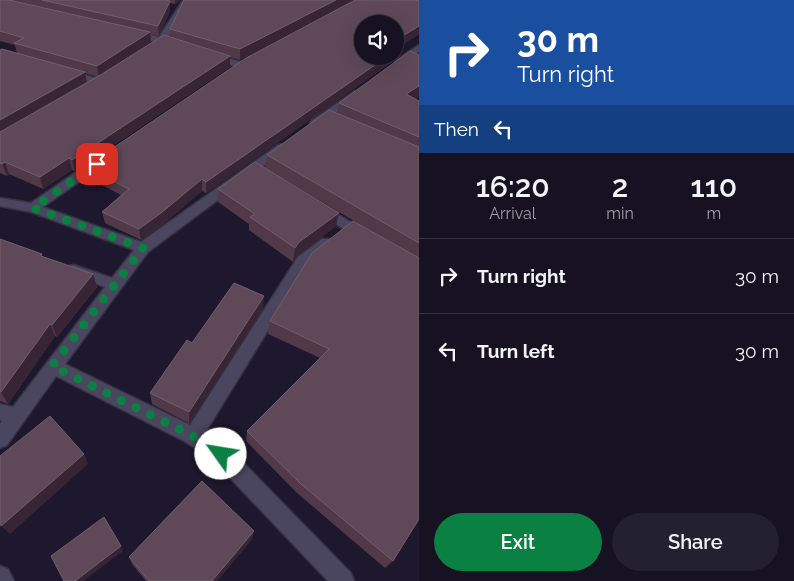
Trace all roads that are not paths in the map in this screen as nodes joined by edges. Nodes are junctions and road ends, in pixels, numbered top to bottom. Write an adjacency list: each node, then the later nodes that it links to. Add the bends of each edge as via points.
1 (187, 0): 3 (street, via 174,8)
2 (125, 32): 3 (street)
3 (163, 41): 5 (street); 6 (street)
4 (419, 48): 10 (street)
5 (189, 49)
6 (147, 51)
7 (206, 54): 8 (street)
8 (241, 65)
9 (55, 69): 11 (street)
10 (388, 71)
11 (100, 82)
12 (364, 88): 14 (street, via 329,118 297,136)
13 (113, 153): 18 (street)
14 (254, 168): 15 (street); 21 (street)
15 (270, 177)
16 (0, 202): 18 (street)
17 (309, 202): 19 (street)
18 (33, 208): 21 (street)
19 (348, 226): 20 (street); 26 (street, via 303,261)
20 (380, 245)
21 (143, 248): 23 (street)
22 (62, 266): 23 (street)
23 (115, 285): 24 (street)
24 (52, 366): 25 (street); 26 (street)
25 (8, 414): 27 (street)
26 (193, 436): 30 (street, via 221,454)
27 (0, 439)
28 (0, 576): 29 (street)
29 (3, 581)
30 (343, 581)

